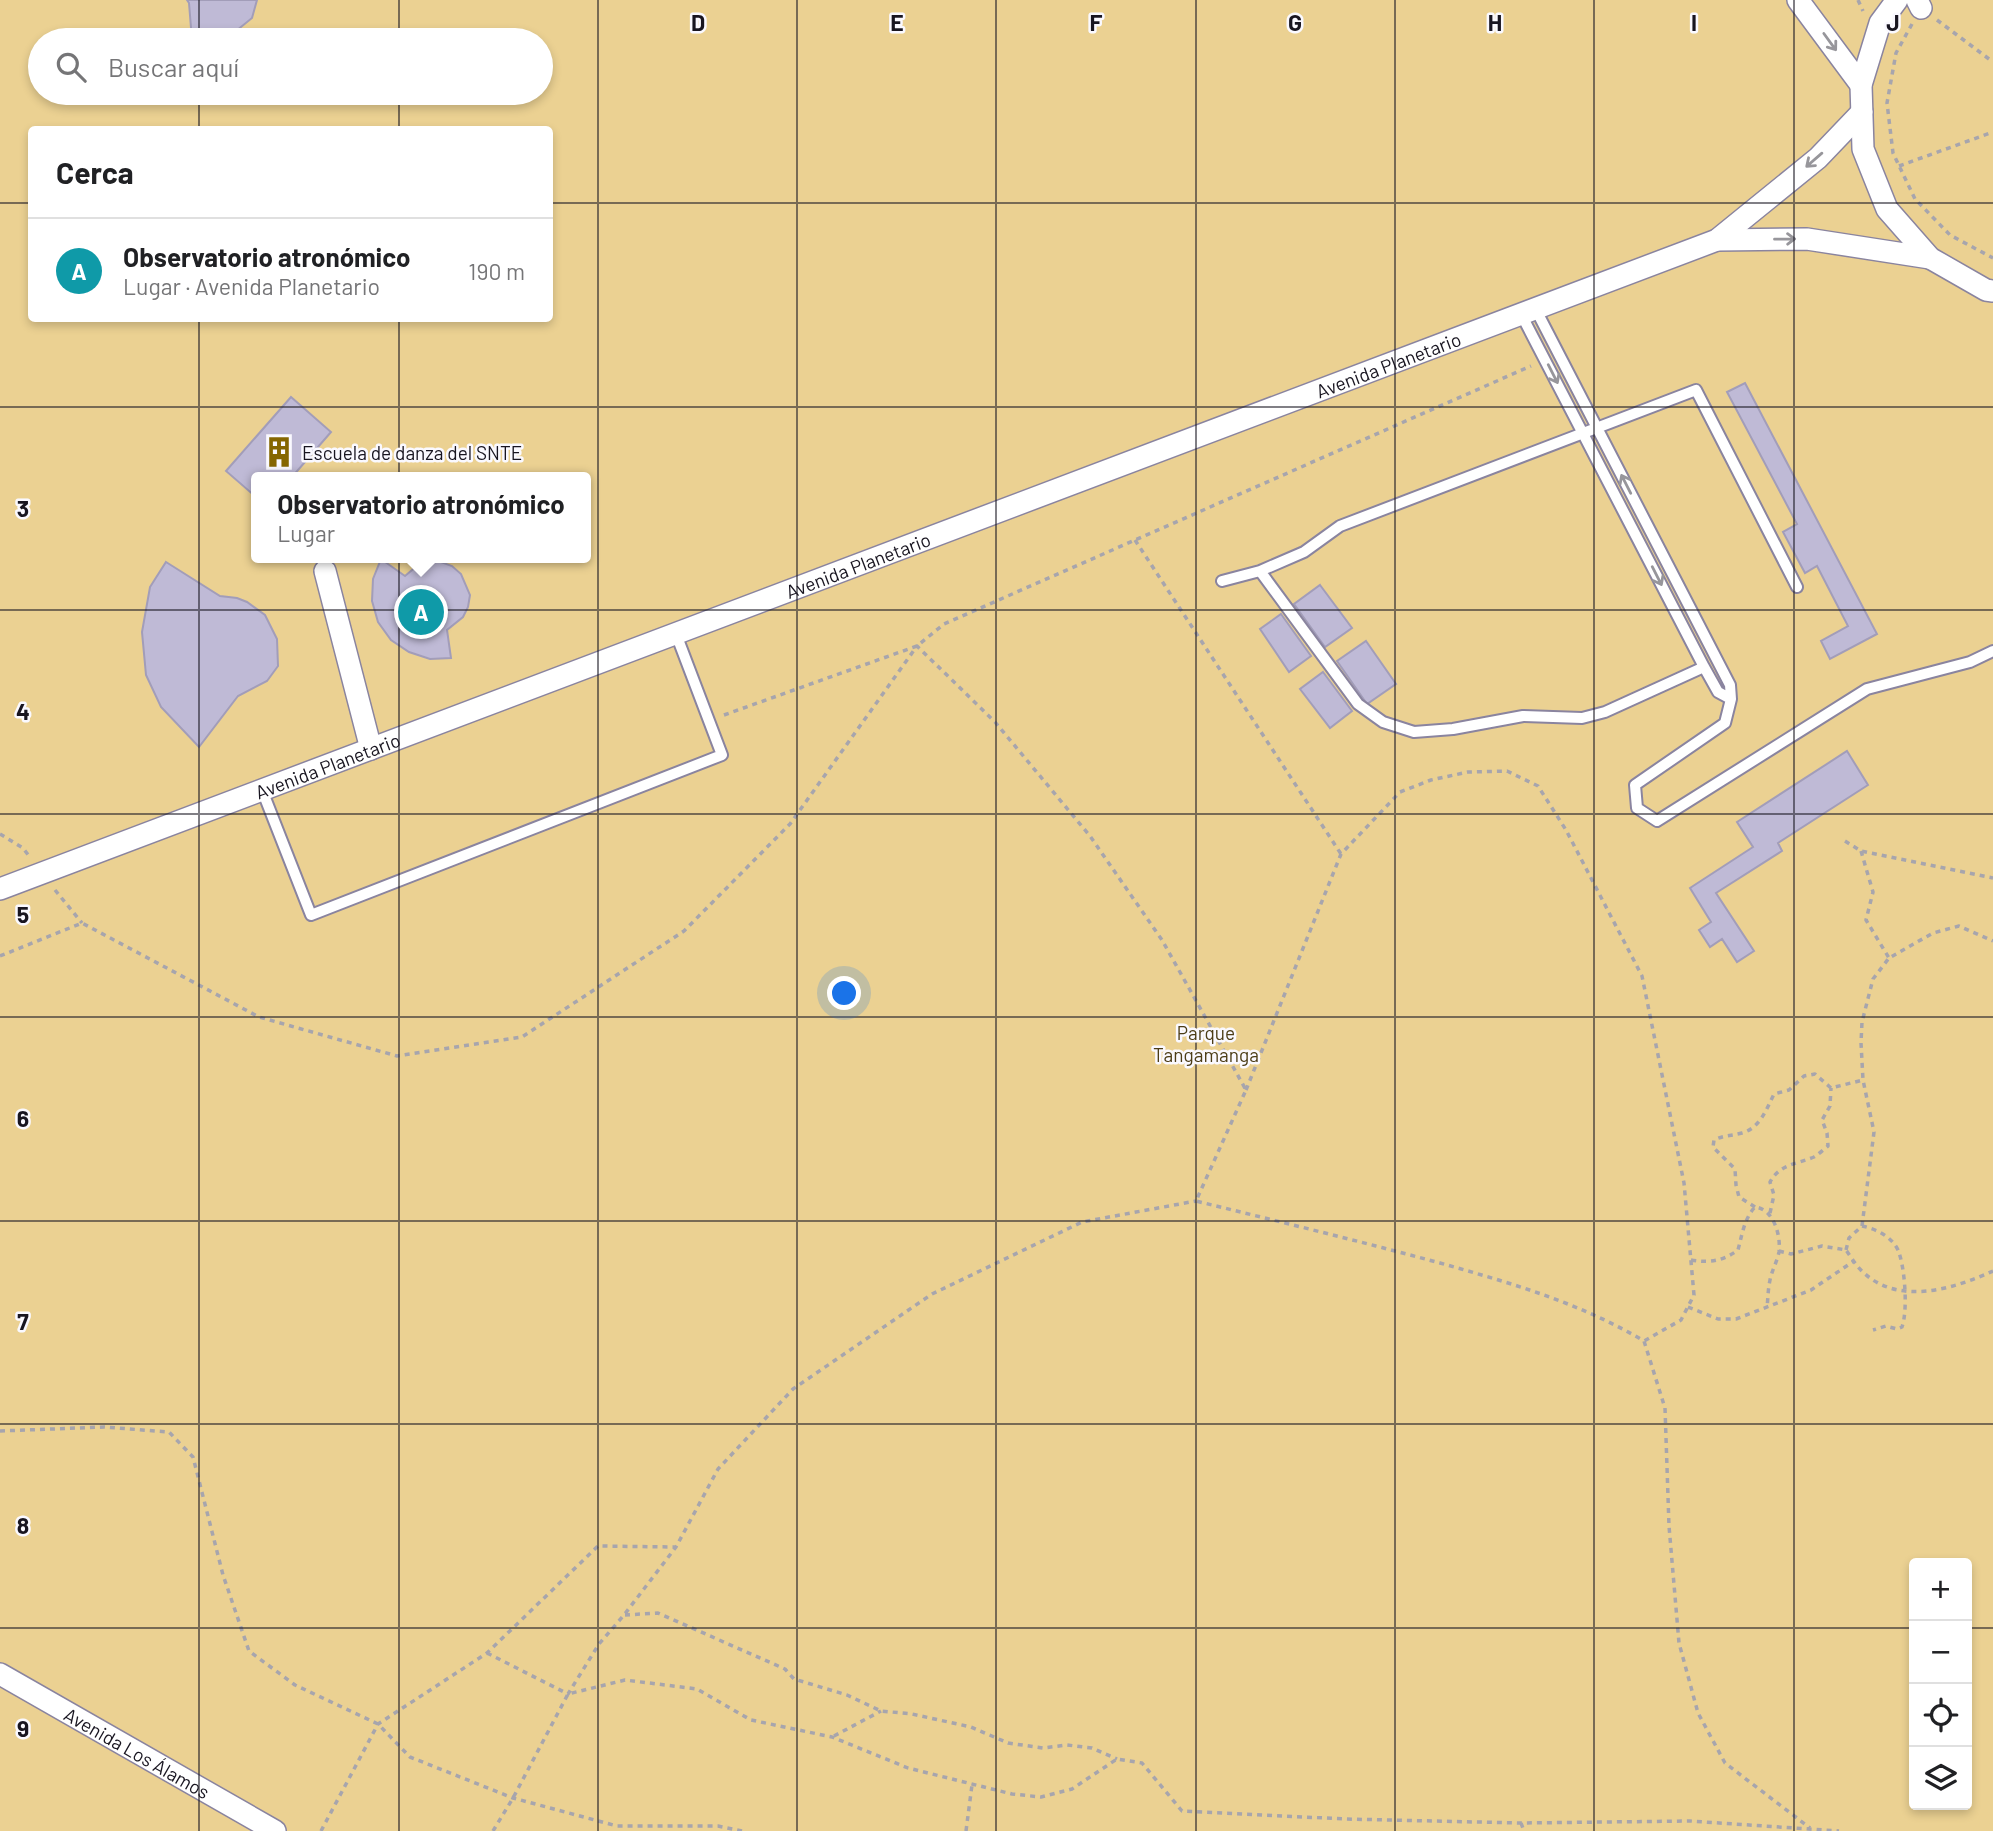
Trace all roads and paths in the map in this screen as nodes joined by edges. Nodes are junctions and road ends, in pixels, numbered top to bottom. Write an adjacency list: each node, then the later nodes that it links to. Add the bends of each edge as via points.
1 (1798, 0): 5 (street, one-way to 5)
2 (1897, 0): 5 (street, via 1880,23)
3 (1919, 4): 4 (path); 8 (path, via 1896,53 1887,103)
4 (1993, 62)
5 (1861, 85): 6 (street)
6 (1862, 112): 9 (street, Avenida Planetario, one-way to 9, via 1818,158); 10 (street, via 1863,149 1887,209)
7 (1993, 132): 8 (path)
8 (1899, 166): 11 (path, via 1915,198 1950,235)
9 (1717, 240): 10 (street, Avenida Planetario, one-way to 10, via 1807,239); 13 (street, Avenida Planetario)
10 (1930, 258): 12 (street)
11 (1993, 258)
12 (1991, 292)
13 (1528, 311): 14 (lane); 15 (lane); 22 (street, Avenida Planetario)
14 (1545, 359): 16 (lane, one-way to 16); 17 (path)
15 (1597, 428): 16 (lane); 21 (lane, via 1696,390); 26 (lane, one-way to 15, via 1730,685)
16 (1583, 433): 19 (lane, via 1340,526 1304,552); 25 (lane, one-way to 25)
17 (1135, 540): 23 (path, via 944,624); 32 (path)
18 (325, 570): 28 (street)
19 (1260, 571): 20 (lane); 25 (lane, via 1358,705 1383,722 1414,732 1523,716 1582,718)
20 (1222, 581)
21 (1797, 587)
22 (676, 634): 27 (lane); 28 (street, Avenida Planetario)
23 (917, 646): 27 (path); 36 (path, via 790,824 684,931 522,1037 397,1056 259,1017 82,923); 40 (path, via 995,722 1090,836 1162,940)
24 (1993, 651): 26 (lane, via 1970,662 1867,689 1657,821 1637,808 1635,785 1725,723)
25 (1704, 667): 26 (lane, via 1718,692)
26 (1731, 699)
27 (709, 721): 29 (lane, via 722,755 311,915)
28 (371, 749): 29 (street, Avenida Planetario)
29 (262, 790): 34 (street, Avenida Planetario)
30 (1844, 841): 31 (path)
31 (1861, 852): 33 (path); 37 (path, via 1872,892 1866,920)
32 (1341, 854): 40 (path); 47 (path, via 1400,792 1431,780 1468,772 1507,771 1538,786 1642,976 1684,1183)
33 (1993, 878)
34 (0, 889)
35 (1993, 941): 37 (path, via 1959,926 1933,933)
36 (0, 956)
37 (1889, 957): 38 (path, via 1873,979 1862,1022)
38 (1863, 1080): 39 (path); 44 (path, via 1874,1132)
39 (1831, 1088): 42 (path, via 1815,1074 1804,1076 1789,1090 1774,1094 1757,1126 1714,1140 1713,1147 1735,1169 1740,1197); 43 (path, via 1822,1120 1828,1146 1775,1173 1770,1182 1774,1195)
40 (1245, 1090): 41 (path)
41 (1196, 1201): 54 (path, via 1531,1289); 56 (path, via 1082,1222 932,1294 793,1389 718,1469)
42 (1755, 1207): 43 (path); 47 (path, via 1738,1250 1726,1259)
43 (1770, 1213): 46 (path)
44 (1862, 1226): 45 (path, via 1849,1238); 50 (path, via 1885,1235 1898,1250)
45 (1846, 1250): 46 (path); 48 (path)
46 (1779, 1251): 52 (path)
47 (1691, 1260): 51 (path, via 1694,1295)
48 (1854, 1261): 50 (path, via 1883,1287); 52 (path, via 1811,1290)
49 (1993, 1271): 50 (path, via 1940,1289)
50 (1905, 1292): 53 (path, via 1902,1327)
51 (1688, 1307): 52 (path, via 1736,1319); 54 (path, via 1681,1320)
52 (1767, 1308)
53 (1873, 1330)
54 (1644, 1341): 68 (path, via 1665,1408 1679,1643 1698,1713 1725,1763)
55 (0, 1431): 62 (path, via 104,1427 169,1432 193,1457 223,1575 249,1651 295,1685)
56 (676, 1546): 57 (path); 58 (path, via 598,1546)
57 (624, 1615): 60 (path, via 599,1644); 61 (path, via 659,1613 785,1668 794,1679)
58 (487, 1653): 60 (path); 62 (path)
59 (0, 1674): 69 (street, Avenida Los Álamos)
60 (568, 1694): 63 (path, via 625,1680 697,1689 751,1720); 66 (path)
61 (881, 1711): 63 (path); 64 (path, via 971,1727 1008,1743 1092,1748)
62 (378, 1724): 66 (path, via 410,1757); 70 (path)
63 (832, 1737): 65 (path, via 908,1768)
64 (1117, 1759): 65 (path, via 1072,1789 1041,1797); 67 (path, via 1142,1763 1182,1811)
65 (973, 1784): 73 (path)
66 (513, 1798): 71 (path); 72 (path, via 617,1826 718,1826)
67 (1521, 1822): 68 (path, via 1690,1821); 74 (path)
68 (1810, 1828): 75 (path)
69 (275, 1831)
70 (321, 1831)
71 (493, 1831)
72 (742, 1831)
73 (966, 1831)
74 (1524, 1831)
75 (1839, 1831)

